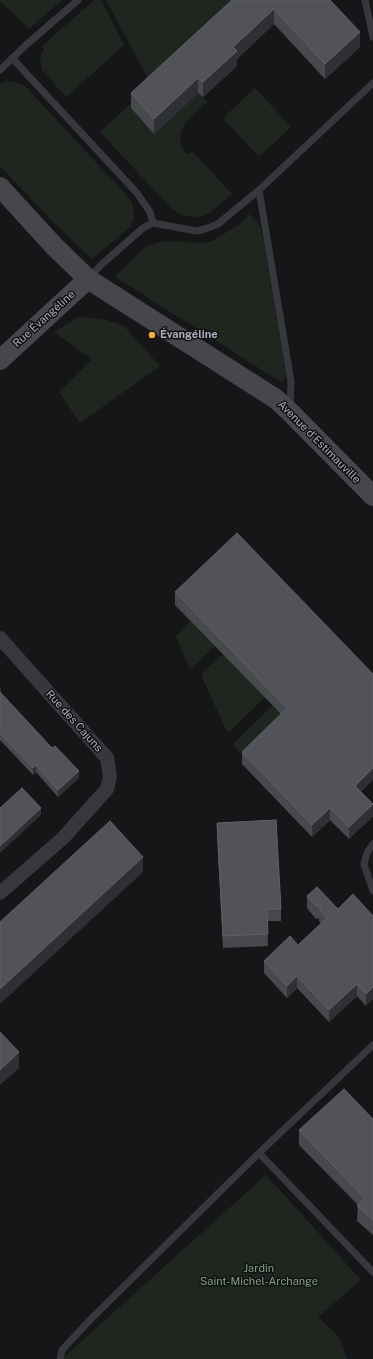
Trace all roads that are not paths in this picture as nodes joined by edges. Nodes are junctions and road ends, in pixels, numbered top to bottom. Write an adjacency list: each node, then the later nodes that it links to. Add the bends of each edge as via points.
1 (78, 0): 4 (lane)
2 (365, 0): 3 (lane)
3 (373, 37)
4 (12, 58): 5 (lane); 9 (lane, via 137,193 150,212)
5 (0, 70)
6 (373, 83): 8 (lane)
7 (0, 187): 10 (main road, Avenue d'Estimauville)
8 (259, 190): 9 (lane, via 218,224 208,228 197,231); 12 (lane, via 291,381)
9 (153, 222): 10 (lane, via 143,228)
10 (88, 279): 11 (main road, Rue Évangéline); 12 (main road, Avenue d'Estimauville, via 276,399)
11 (0, 360)
12 (290, 412): 13 (main road, Avenue d'Estimauville)
13 (373, 496)
14 (0, 638): 17 (street, Rue des Cajuns, via 107,758 110,777 107,789 62,838)
15 (373, 844): 16 (lane, via 364,864)
16 (373, 891)
17 (0, 893)
18 (373, 1045): 19 (lane)
19 (259, 1153): 20 (lane); 21 (lane, via 90,1320 62,1350)
20 (373, 1272)
21 (60, 1359)

